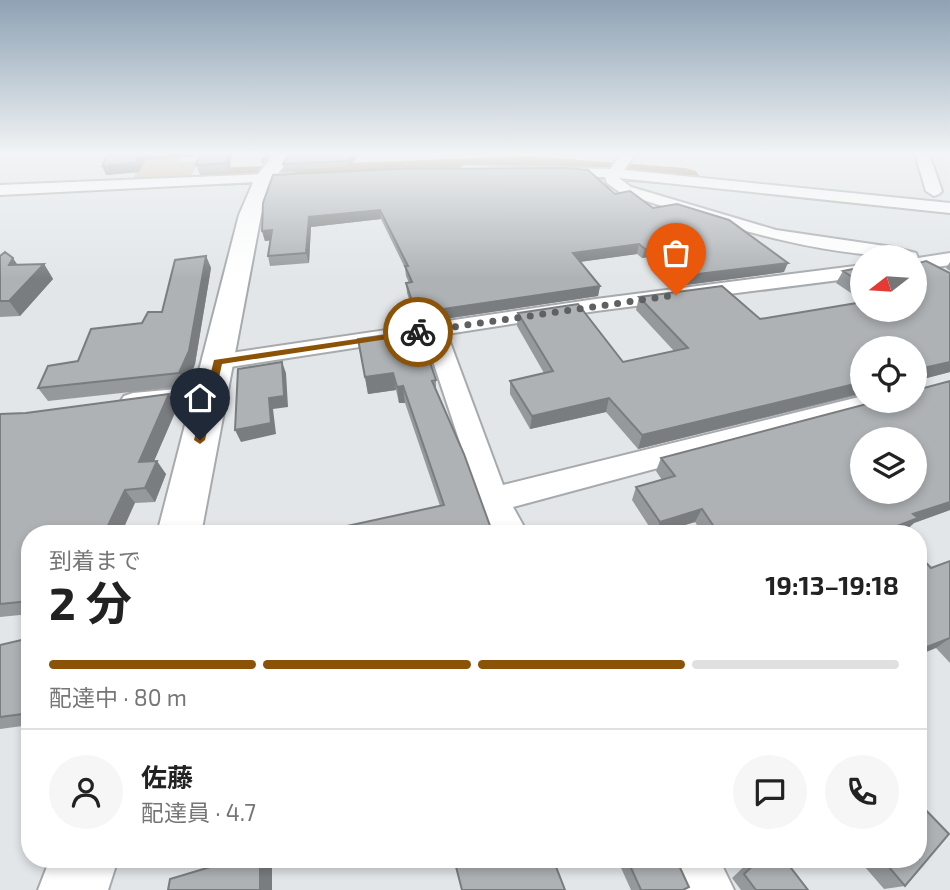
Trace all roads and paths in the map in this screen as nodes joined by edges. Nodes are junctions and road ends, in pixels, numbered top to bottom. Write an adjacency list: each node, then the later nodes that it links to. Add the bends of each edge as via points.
1 (260, 196): 12 (main road, via 250,215)
2 (643, 196): 5 (street, via 749,229)
3 (830, 196): 4 (street)
4 (950, 208)
5 (850, 247)
6 (950, 259): 7 (street)
7 (928, 260)
8 (928, 268): 10 (street)
9 (850, 273): 11 (street)
10 (950, 281)
11 (434, 330): 12 (street); 16 (street)
12 (217, 362): 13 (main road)
13 (210, 394): 14 (street); 17 (main road)
14 (113, 404)
15 (850, 408): 16 (street)
16 (493, 500): 18 (street)
17 (181, 525)
18 (507, 525)
19 (81, 868): 21 (main road)
20 (696, 868): 22 (street)
21 (73, 890)
22 (709, 890)

